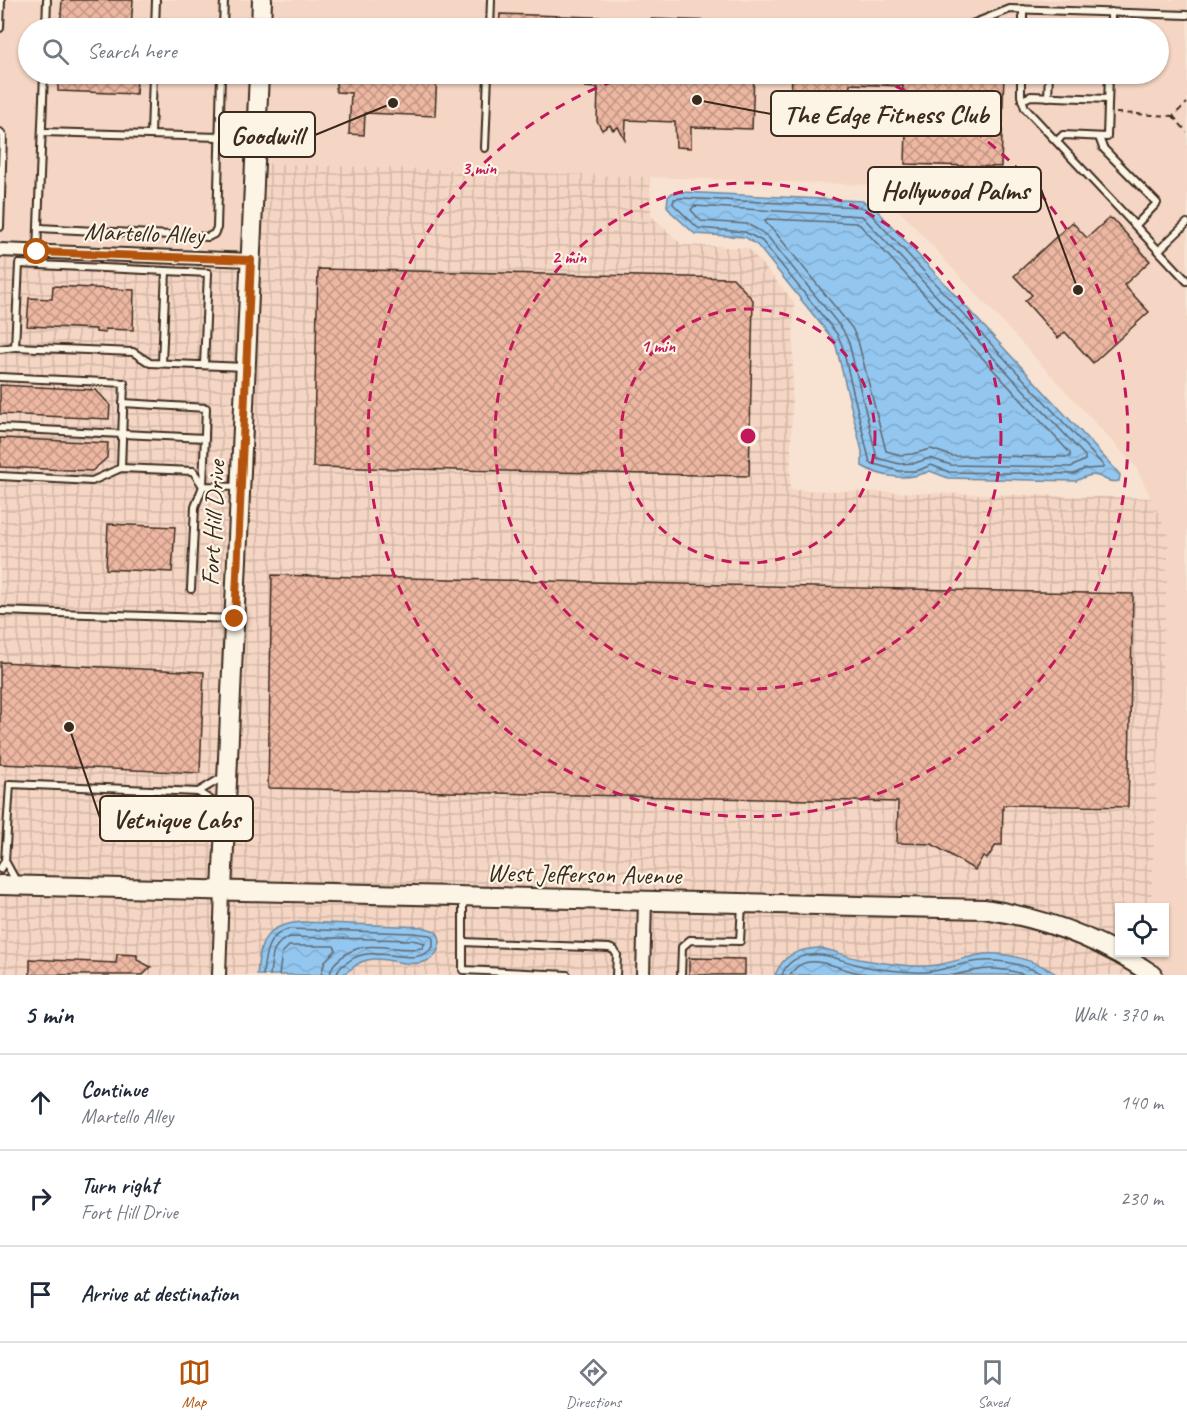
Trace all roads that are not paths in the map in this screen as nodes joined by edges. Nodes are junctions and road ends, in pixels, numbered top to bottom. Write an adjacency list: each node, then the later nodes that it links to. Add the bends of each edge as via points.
1 (1, 0): 18 (lane)
2 (47, 0): 10 (lane)
3 (156, 0): 11 (lane)
4 (224, 0): 12 (lane)
5 (262, 0): 13 (street)
6 (491, 0): 14 (lane)
7 (1023, 9): 8 (lane); 15 (lane, via 1010,9); 16 (lane)
8 (1111, 12): 9 (lane); 17 (lane)
9 (1187, 15)
10 (46, 18)
11 (155, 18)
12 (223, 18)
13 (261, 18)
14 (490, 18)
15 (987, 18)
16 (1023, 18)
17 (1111, 18)
18 (0, 28)
19 (44, 84): 31 (lane)
20 (153, 84): 32 (lane)
21 (221, 84): 33 (lane)
22 (259, 84): 35 (street, Fort Hill Drive)
23 (488, 84): 37 (lane)
24 (1021, 84): 29 (lane)
25 (1049, 84): 27 (lane)
26 (1109, 84): 28 (lane)
27 (1048, 97): 28 (lane); 29 (lane)
28 (1108, 99): 34 (lane, via 1107,137)
29 (1022, 100): 36 (lane)
30 (0, 132): 38 (lane)
31 (42, 132): 32 (lane); 42 (lane)
32 (151, 135): 33 (lane)
33 (219, 137): 35 (lane); 42 (lane, via 214,234 208,237)
34 (1099, 137): 36 (lane, via 1063,135); 40 (lane, via 1103,148 1157,203)
35 (256, 138): 46 (street, Fort Hill Drive)
36 (1057, 141): 40 (lane)
37 (485, 148)
38 (0, 220): 41 (lane)
39 (1187, 223): 44 (lane)
40 (1136, 225): 44 (lane)
41 (0, 227)
42 (39, 228): 45 (lane)
43 (0, 250): 45 (street, Martello Alley)
44 (1159, 250): 48 (lane)
45 (37, 252): 46 (street, Martello Alley)
46 (251, 260): 53 (street, Fort Hill Drive)
47 (166, 271): 49 (lane, via 19,264); 51 (lane); 52 (lane, via 208,273)
48 (1187, 281)
49 (15, 347): 50 (lane); 51 (lane, via 133,352 150,363)
50 (0, 348)
51 (162, 363): 52 (lane)
52 (204, 365): 53 (lane)
53 (246, 367): 62 (street, Fort Hill Drive)
54 (0, 377): 55 (lane, via 124,383)
55 (123, 403): 57 (lane); 58 (lane, via 206,408)
56 (0, 428): 57 (lane)
57 (122, 434): 58 (lane); 59 (lane)
58 (205, 438): 61 (lane)
59 (121, 468): 60 (lane, via 92,481); 61 (lane, via 193,471)
60 (0, 476)
61 (203, 486): 62 (lane); 63 (lane, via 195,507)
62 (241, 487): 65 (street, Fort Hill Drive)
63 (191, 589)
64 (0, 611): 65 (lane)
65 (235, 619): 66 (street, Fort Hill Drive)
66 (228, 774): 67 (lane); 68 (street, Fort Hill Drive)
67 (198, 792): 68 (lane); 70 (lane, via 10,784)
68 (226, 810): 76 (street, Fort Hill Drive)
69 (0, 811): 70 (lane)
70 (9, 812): 71 (lane)
71 (3, 838): 72 (lane)
72 (5, 861): 73 (lane); 75 (lane)
73 (0, 869)
74 (0, 885): 75 (street, West Jefferson Avenue)
75 (20, 886): 76 (street, West Jefferson Avenue)
76 (222, 891): 77 (street, West Jefferson Avenue); 81 (street, Fort Hill Drive)
77 (463, 897): 78 (street, West Jefferson Avenue); 80 (lane)
78 (645, 901): 79 (street, West Jefferson Avenue); 84 (street)
79 (742, 903): 85 (lane, via 740,941 690,940 682,947); 86 (street, West Jefferson Avenue, via 1006,912 1083,935)
80 (464, 942): 82 (lane, via 463,970); 83 (lane, via 609,948 617,955)
81 (219, 975)
82 (567, 975)
83 (616, 975)
84 (643, 975)
85 (681, 975)
86 (1153, 975)

